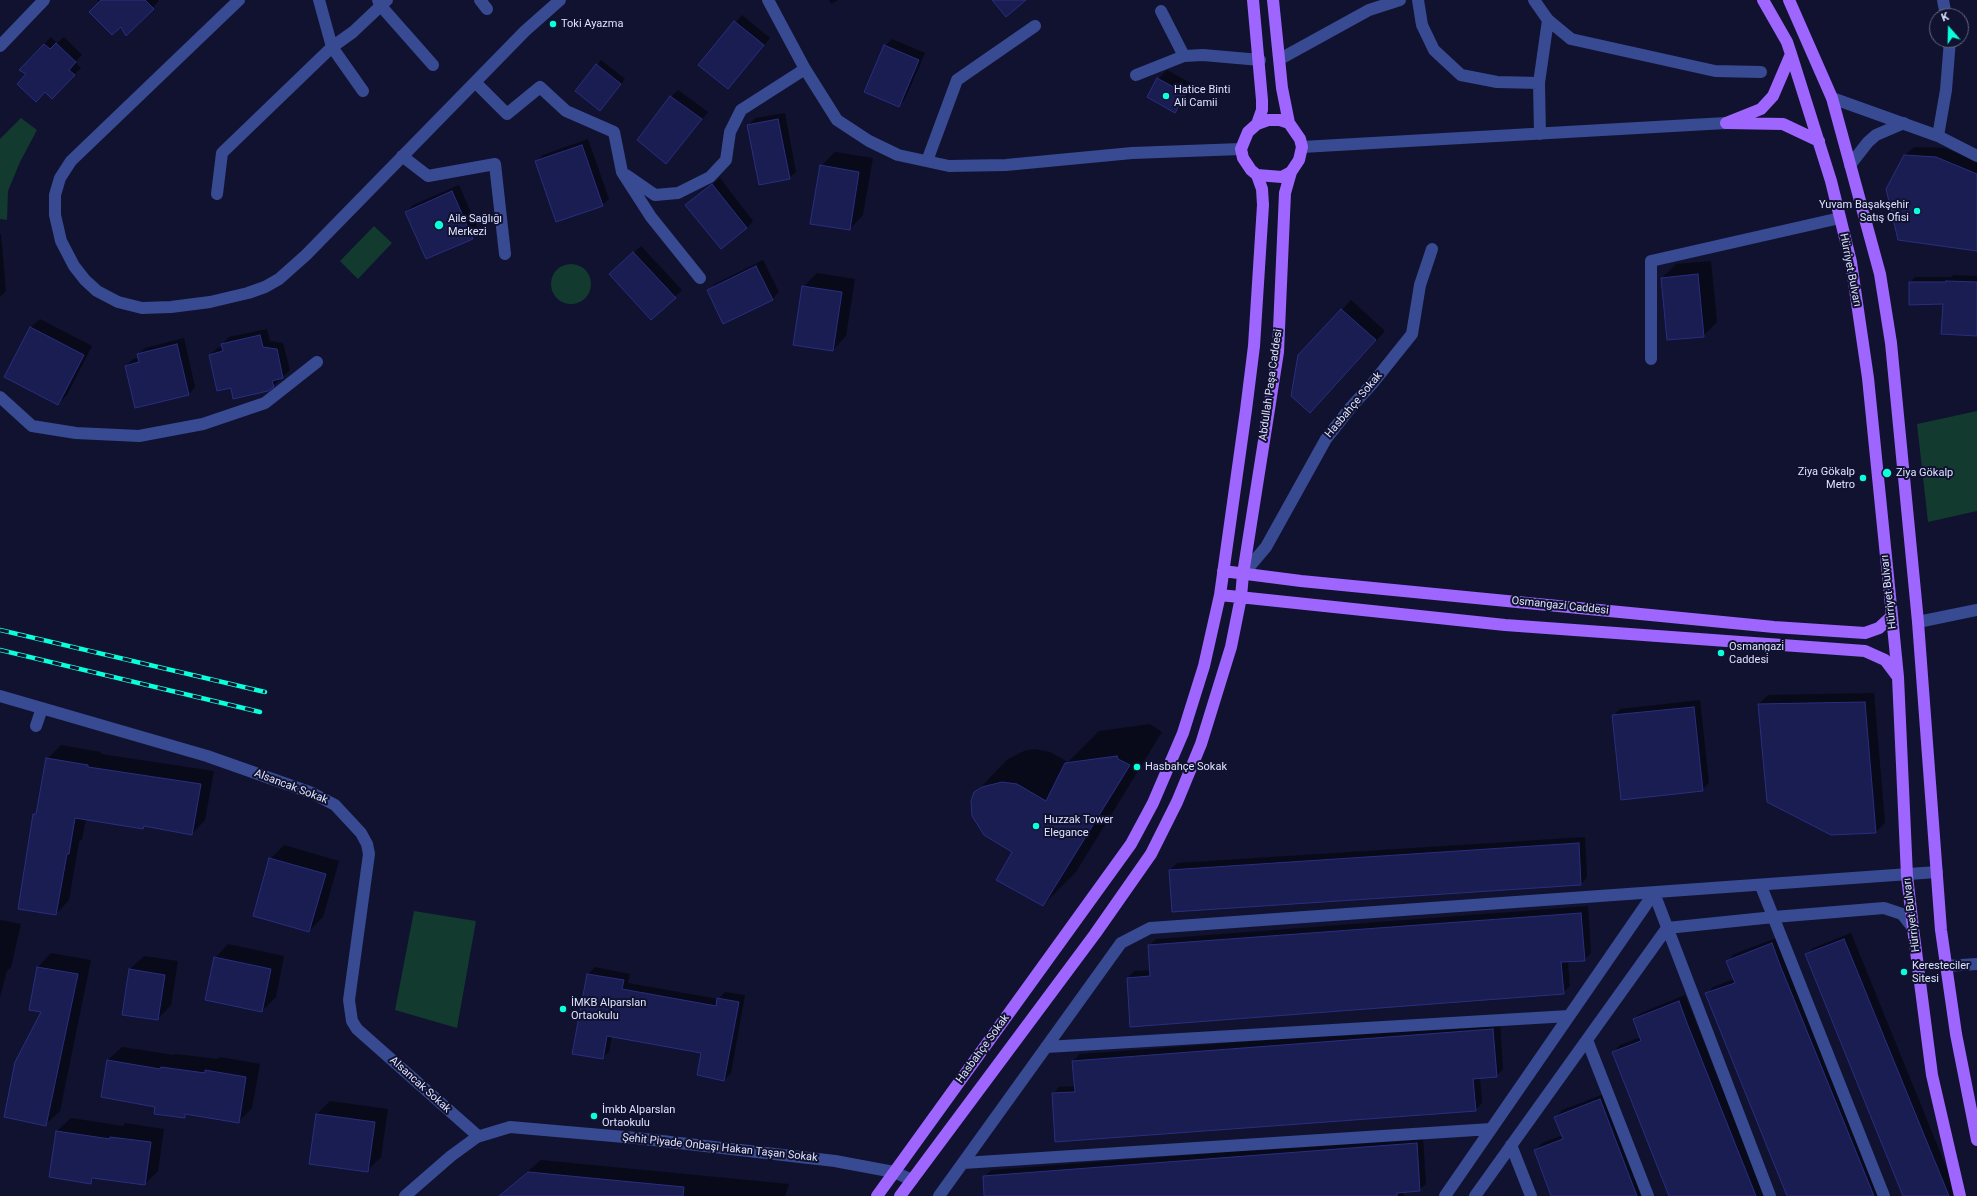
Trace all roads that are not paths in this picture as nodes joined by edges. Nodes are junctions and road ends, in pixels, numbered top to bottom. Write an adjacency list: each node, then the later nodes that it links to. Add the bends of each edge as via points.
1 (44, 0): 17 (street)
2 (239, 0): 41 (street, via 77,155 60,178 55,195 55,215 62,240 74,266 85,280 97,291 118,302 142,308 171,308 210,302 265,287 279,279 306,255)
3 (319, 0): 18 (street)
4 (560, 0): 28 (street)
5 (768, 0): 25 (street)
6 (1253, 0): 23 (main road)
7 (1273, 0): 22 (main road)
8 (1400, 0): 22 (street, via 1369,10)
9 (1418, 0): 29 (street, via 1422,25 1434,50 1461,75 1497,82)
10 (1534, 0): 15 (street)
11 (1763, 0): 20 (main road, Hürriyet Bulvarı)
12 (1789, 0): 31 (main road)
13 (382, 2): 18 (street, via 353,32); 24 (street)
14 (1161, 11): 21 (street)
15 (1548, 20): 26 (street, via 1571,39 1715,71); 29 (street)
16 (1035, 26): 43 (street, via 957,80)
17 (0, 46)
18 (332, 48): 30 (street); 48 (street, via 222,153)
19 (1949, 48): 37 (street, via 1946,90)
20 (1791, 54): 33 (main road, via 1773,96 1761,109); 38 (main road, Hürriyet Bulvarı)
21 (1184, 56): 23 (street); 27 (street)
22 (1280, 59): 32 (main road, via 1282,88)
23 (1260, 60): 35 (main road, via 1262,110)
24 (433, 65)
25 (805, 69): 43 (street, via 837,120 869,141 898,155); 45 (street, via 741,110 730,132 726,160 710,177 678,193 655,195)
26 (1760, 72)
27 (1136, 75)
28 (475, 82): 41 (street); 45 (street, via 507,114 540,86 566,111 614,132)
29 (1539, 83): 36 (street)
30 (363, 91)
31 (1832, 98): 34 (street); 44 (main road)
32 (1290, 123): 35 (main road, via 1275,119); 39 (main road)
33 (1726, 123): 36 (street); 38 (main road, via 1783,124)
34 (1904, 123): 37 (street); 44 (street, via 1876,135)
35 (1257, 124): 40 (main road, via 1248,132)
36 (1540, 134): 39 (street)
37 (1938, 136): 42 (street)
38 (1818, 141): 49 (main road, Hürriyet Bulvarı)
39 (1302, 147): 46 (main road, via 1299,160)
40 (1241, 148): 43 (street, via 1132,153 1006,165 949,166); 47 (main road, via 1247,165)
41 (402, 156): 51 (street, via 428,176 495,164)
42 (1977, 156)
43 (928, 162)
44 (1850, 165): 62 (main road, via 1880,274 1891,343)
45 (622, 172): 52 (street, via 651,217)
46 (1291, 172): 47 (main road, via 1275,178); 57 (main road, Abdullah Paşa Caddesi, via 1285,193 1278,352)
47 (1257, 175): 56 (main road, Abdullah Paşa Caddesi, via 1262,189 1263,205 1254,346)
48 (217, 194)
49 (1840, 218): 53 (street, via 1651,261); 61 (main road, Hürriyet Bulvarı, via 1851,262 1868,378)
50 (1432, 248): 57 (street, Hasbahçe Sokak, via 1420,285 1412,334 1326,439 1266,547)
51 (505, 254)
52 (700, 278)
53 (1651, 359)
54 (317, 362): 55 (street, via 265,403 203,424 139,436 76,433 32,426)
55 (0, 397)
56 (1223, 571): 57 (main road, Osmangazi Caddesi); 58 (main road, Hasbahçe Sokak)
57 (1243, 574): 59 (main road, Abdullah Paşa Caddesi); 61 (main road, Osmangazi Caddesi, via 1774,628 1865,633 1878,628)
58 (1220, 595): 59 (main road, Osmangazi Caddesi); 84 (main road, Hasbahçe Sokak, via 1204,666 1183,733 1153,803 1131,844)
59 (1241, 597): 63 (main road, Osmangazi Caddesi, via 1505,625 1865,651 1885,660); 85 (main road, Hasbahçe Sokak, via 1231,647 1201,744 1177,802 1151,854 1095,934)
60 (1977, 610): 62 (street)
61 (1892, 616): 63 (main road, Hürriyet Bulvarı)
62 (1918, 622): 67 (main road)
63 (1898, 677): 68 (main road, Hürriyet Bulvarı)
64 (0, 696): 65 (street, Alsancak Sokak)
65 (42, 708): 66 (street); 80 (street, Alsancak Sokak, via 207,756 324,798 344,813 361,833 369,854 349,1000 352,1021 357,1029)
66 (36, 726)
67 (1937, 872): 68 (street); 75 (main road)
68 (1907, 876): 69 (street); 73 (main road, Hürriyet Bulvarı)
69 (1761, 886): 70 (street); 71 (street)
70 (1654, 893): 72 (street); 76 (street); 78 (street, via 1150,928 1121,943)
71 (1774, 917): 72 (street); 73 (street, via 1884,908 1902,914); 95 (street)
72 (1667, 928): 77 (street); 94 (street)
73 (1913, 928): 96 (main road, Hürriyet Bulvarı, via 1932,1075)
74 (1977, 964): 75 (street)
75 (1946, 966): 81 (main road, via 1956,1034)
76 (1569, 1016): 78 (street); 79 (street)
77 (1587, 1040): 82 (street); 93 (street)
78 (1046, 1047): 83 (street)
79 (1491, 1129): 83 (street); 90 (street)
80 (478, 1136): 84 (street, Şehit Piyade Onbaşı Hakan Taşan Sokak, via 510,1127 835,1160); 86 (street, Şehit Piyade Onbaşı Hakan Taşan Sokak)
81 (1977, 1140)
82 (1511, 1146): 91 (street); 92 (street)
83 (963, 1163): 89 (street)
84 (894, 1172): 85 (street, Şehit Piyade Onbaşı Hakan Taşan Sokak); 87 (main road, Hasbahçe Sokak)
85 (912, 1180): 88 (main road, Hasbahçe Sokak)
86 (405, 1196)
87 (877, 1196)
88 (900, 1196)
89 (939, 1196)
90 (1445, 1196)
91 (1475, 1196)
92 (1531, 1196)
93 (1648, 1196)
94 (1770, 1196)
95 (1884, 1196)
96 (1960, 1196)

